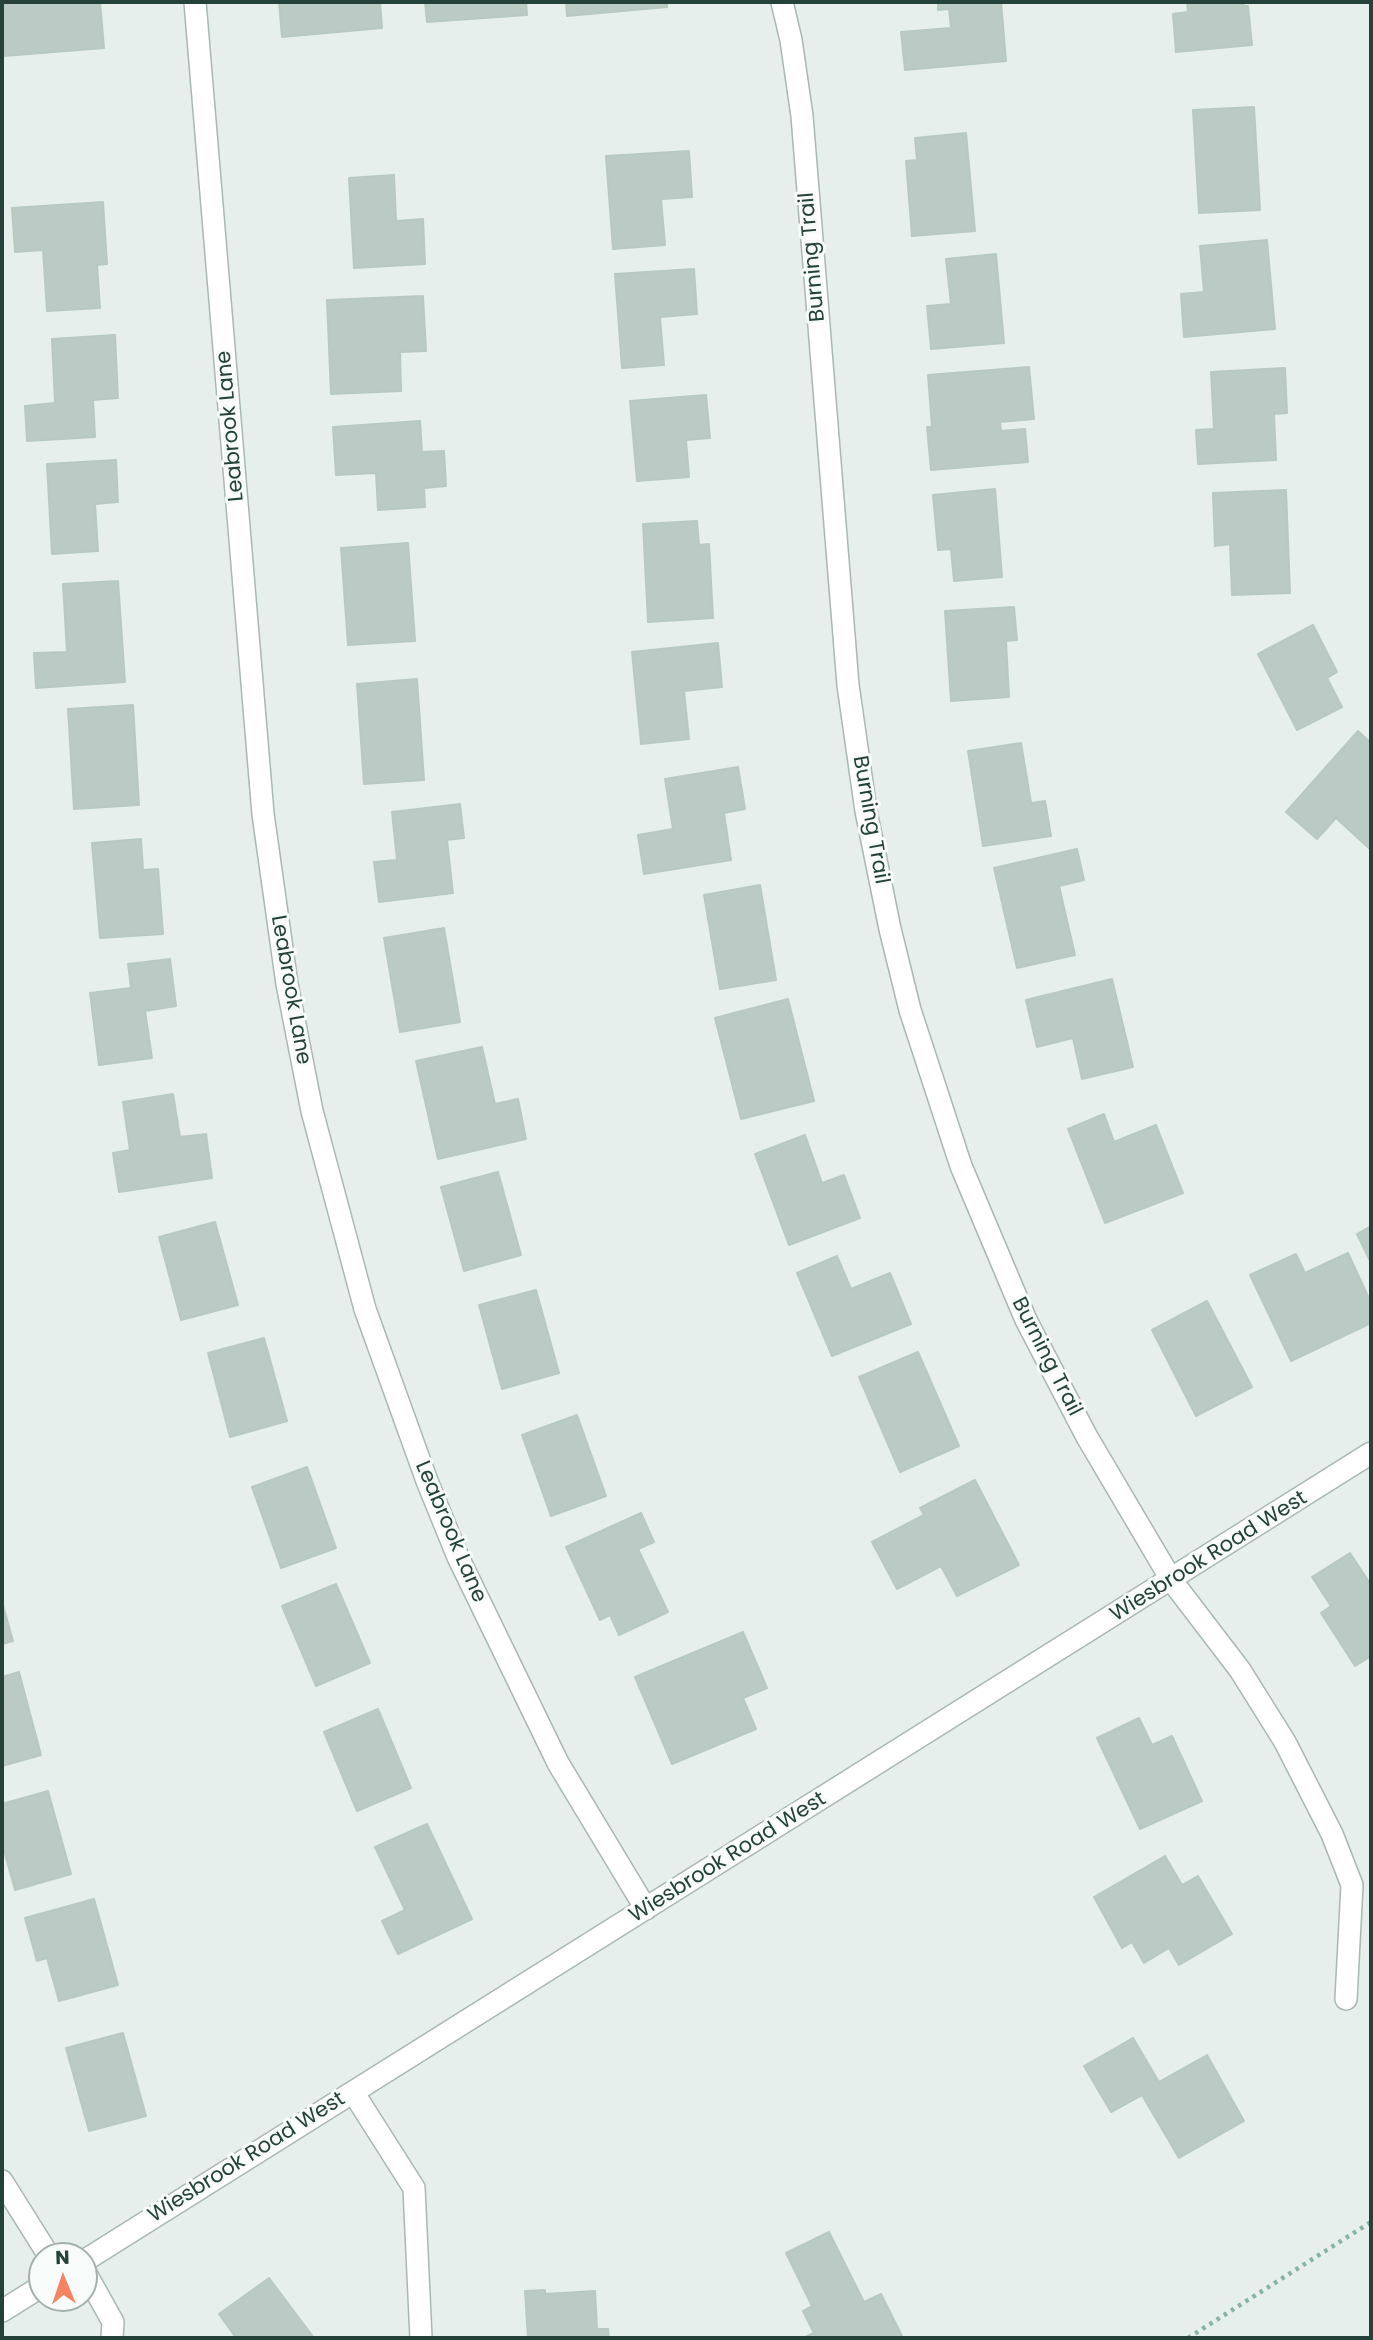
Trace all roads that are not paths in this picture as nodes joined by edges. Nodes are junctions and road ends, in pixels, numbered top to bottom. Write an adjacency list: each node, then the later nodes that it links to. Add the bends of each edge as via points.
1 (195, 2): 5 (street, Leabrook Lane, via 263,814 287,984 312,1111 365,1309 453,1545 558,1763)
2 (782, 2): 4 (street, Burning Trail, via 802,116 848,685 866,811 890,929 929,1073 986,1230 1026,1320 1087,1437)
3 (1371, 1453): 4 (street, Wiesbrook Road West)
4 (1172, 1581): 5 (street, Wiesbrook Road West); 6 (street, Burning Trail, via 1240,1670 1285,1742 1332,1834 1352,1885)
5 (646, 1909): 7 (street, Wiesbrook Road West)
6 (1346, 1999)
7 (353, 2092): 10 (street, Wiesbrook Road West); 15 (street, via 414,2188)
8 (2, 2181): 9 (street)
9 (39, 2242)
10 (98, 2252)
11 (28, 2295): 13 (street)
12 (98, 2295): 14 (street, via 113,2322)
13 (2, 2311)
14 (112, 2338)
15 (421, 2338)

